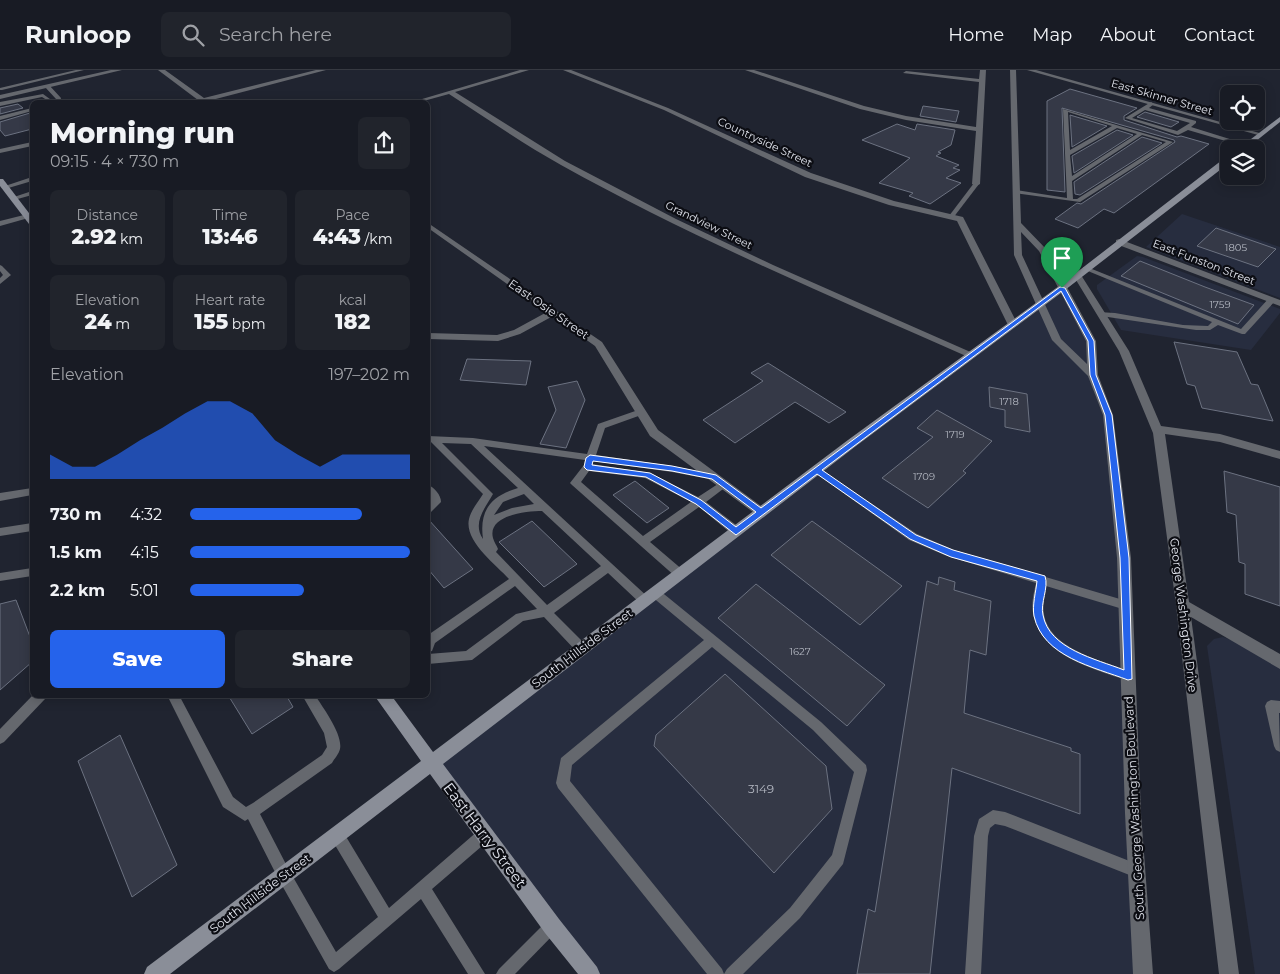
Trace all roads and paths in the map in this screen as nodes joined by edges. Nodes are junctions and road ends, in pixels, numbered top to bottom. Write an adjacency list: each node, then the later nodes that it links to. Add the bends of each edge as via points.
1 (82, 70): 14 (lane)
2 (119, 70): 13 (street)
3 (161, 70): 19 (street)
4 (323, 70): 20 (street)
5 (526, 70): 15 (street)
6 (566, 70): 49 (street, Countryside Street, via 666,109 808,175 892,203)
7 (748, 70): 30 (street, via 862,108)
8 (983, 70): 12 (street)
9 (1013, 70): 43 (street, South George Washington Boulevard)
10 (1030, 70): 23 (street, East Skinner Street)
11 (906, 73): 12 (street)
12 (982, 81): 30 (street)
13 (47, 86): 16 (street); 18 (lane)
14 (1, 89): 16 (lane)
15 (450, 92): 21 (street); 66 (street, Grandview Street, via 562,162 672,221)
16 (3, 96)
17 (49, 100): 22 (lane, via 43,95)
18 (59, 100)
19 (199, 100)
20 (210, 100)
21 (422, 100)
22 (0, 104)
23 (1151, 104): 24 (lane); 32 (street, East Skinner Street)
24 (1144, 108): 29 (lane, via 1194,122); 29 (lane, via 1128,118 1178,133)
25 (30, 110): 26 (lane)
26 (0, 118)
27 (1280, 119): 32 (main road)
28 (1116, 126): 31 (lane); 37 (lane); 37 (lane, via 1065,110)
29 (1187, 128): 33 (lane)
30 (979, 129): 42 (street)
31 (1141, 134): 40 (lane); 46 (lane, via 1170,142 1078,201)
32 (1260, 134): 34 (main road)
33 (1223, 140)
34 (1253, 140)
35 (30, 144): 36 (street)
36 (0, 151)
37 (1068, 154): 40 (lane)
38 (1220, 166): 53 (main road)
39 (30, 179): 41 (lane)
40 (1070, 180): 46 (lane)
41 (2, 184): 45 (main road)
42 (976, 184): 49 (lane)
43 (1016, 192): 46 (lane); 51 (street, South George Washington Boulevard)
44 (30, 194): 45 (lane)
45 (14, 198): 47 (main road)
46 (1070, 200)
47 (30, 217)
48 (30, 218): 50 (street)
49 (955, 218): 64 (street)
50 (0, 224)
51 (1018, 224): 58 (street, South George Washington Boulevard, via 1043,250); 60 (street, South George Washington Boulevard, via 1018,255)
52 (430, 226): 61 (street, East Osie Street)
53 (1120, 242): 55 (main road, South Hillside Street); 59 (street, East Funston Street)
54 (0, 267): 57 (lane, via 7,275)
55 (1085, 268): 56 (main road, South Hillside Street); 63 (lane)
56 (1077, 274): 58 (main road, South Hillside Street); 62 (street, George Washington Drive)
57 (0, 282)
58 (1062, 288): 60 (main road, South Hillside Street); 67 (street, South George Washington Boulevard, via 1091,341)
59 (1276, 301): 63 (lane, via 1242,332)
60 (1040, 304): 64 (main road, South Hillside Street); 67 (street, South George Washington Boulevard, via 1057,340)
61 (554, 312): 65 (street, via 517,332 498,338); 68 (street, East Osie Street, via 599,344)
62 (1101, 314): 63 (lane, via 1201,329 1210,328); 69 (street, George Washington Drive, via 1124,351)
63 (1217, 322)
64 (1013, 325): 66 (main road, South Hillside Street)
65 (430, 336)
66 (970, 354): 75 (main road, South Hillside Street)
67 (1093, 375): 100 (street, South George Washington Boulevard, via 1108,415)
68 (641, 412): 73 (lane, via 601,426); 76 (street, East Osie Street, via 654,433)
69 (1157, 429): 72 (street, via 1220,438); 101 (street, George Washington Drive)
70 (430, 439): 71 (lane); 93 (lane, via 488,494 474,515 472,529 477,539)
71 (473, 442): 73 (lane); 79 (lane)
72 (1280, 454)
73 (589, 462): 74 (lane); 77 (lane, via 647,475); 91 (lane, via 575,483)
74 (670, 468): 76 (lane); 77 (lane)
75 (817, 470): 86 (main road, South Hillside Street); 97 (lane, via 913,537 951,553)
76 (714, 477): 78 (street, East Osie Street)
77 (666, 484): 83 (lane)
78 (724, 484): 83 (lane); 86 (street, East Osie Street)
79 (525, 490): 84 (lane); 88 (lane, via 502,497 492,506 486,523)
80 (30, 492): 82 (lane)
81 (430, 493): 85 (lane, via 436,502)
82 (0, 497)
83 (699, 502): 89 (lane); 91 (lane)
84 (544, 507): 88 (lane, via 526,507 500,514); 92 (lane)
85 (430, 508)
86 (761, 512): 89 (main road, South Hillside Street)
87 (30, 527): 90 (lane)
88 (488, 528): 93 (lane, via 487,541)
89 (736, 531): 95 (main road, South Hillside Street)
90 (0, 532)
91 (642, 542): 95 (lane)
92 (608, 567): 99 (lane); 102 (lane)
93 (507, 571): 98 (lane)
94 (30, 572): 96 (lane)
95 (680, 574): 99 (main road, South Hillside Street)
96 (0, 577)
97 (1042, 579): 100 (lane); 108 (lane, via 1038,614 1041,625 1055,643 1069,653)
98 (516, 580): 102 (lane); 103 (lane)
99 (650, 597): 104 (lane); 105 (main road, South Hillside Street)
100 (1126, 605): 108 (street, South George Washington Boulevard)
101 (1183, 605): 107 (street); 133 (street, George Washington Drive)
102 (547, 612): 105 (lane); 106 (lane, via 520,617 468,656)
103 (430, 640)
104 (712, 640): 129 (lane, via 566,762 563,783); 130 (lane, via 818,726 861,770 838,859 795,913)
105 (582, 648): 116 (main road, South Hillside Street)
106 (430, 659)
107 (1280, 662)
108 (1128, 676): 120 (street, South George Washington Boulevard)
109 (38, 698): 114 (lane)
110 (175, 698): 117 (lane, via 228,802 245,814)
111 (310, 698): 117 (lane, via 330,731 334,748 328,759)
112 (384, 698): 116 (main road, East Harry Street)
113 (1280, 707): 115 (lane, via 1271,706)
114 (0, 738)
115 (1280, 745)
116 (431, 763): 118 (main road, South Hillside Street); 119 (main road, East Harry Street)
117 (251, 811): 121 (lane)
118 (337, 835): 121 (main road, South Hillside Street); 123 (lane)
119 (484, 835): 122 (lane); 124 (main road, East Harry Street)
120 (1137, 871): 131 (lane, via 1005,818 993,817 984,824 982,836); 132 (street, South George Washington Boulevard)
121 (284, 875): 123 (lane, via 334,964); 125 (main road, South Hillside Street)
122 (423, 888): 123 (lane); 126 (lane)
123 (387, 919)
124 (552, 926): 127 (lane); 128 (main road, East Harry Street)
125 (154, 974)
126 (477, 974)
127 (504, 974)
128 (590, 974)
129 (717, 974)
130 (732, 974)
131 (973, 974)
132 (1143, 974)
133 (1229, 974)

